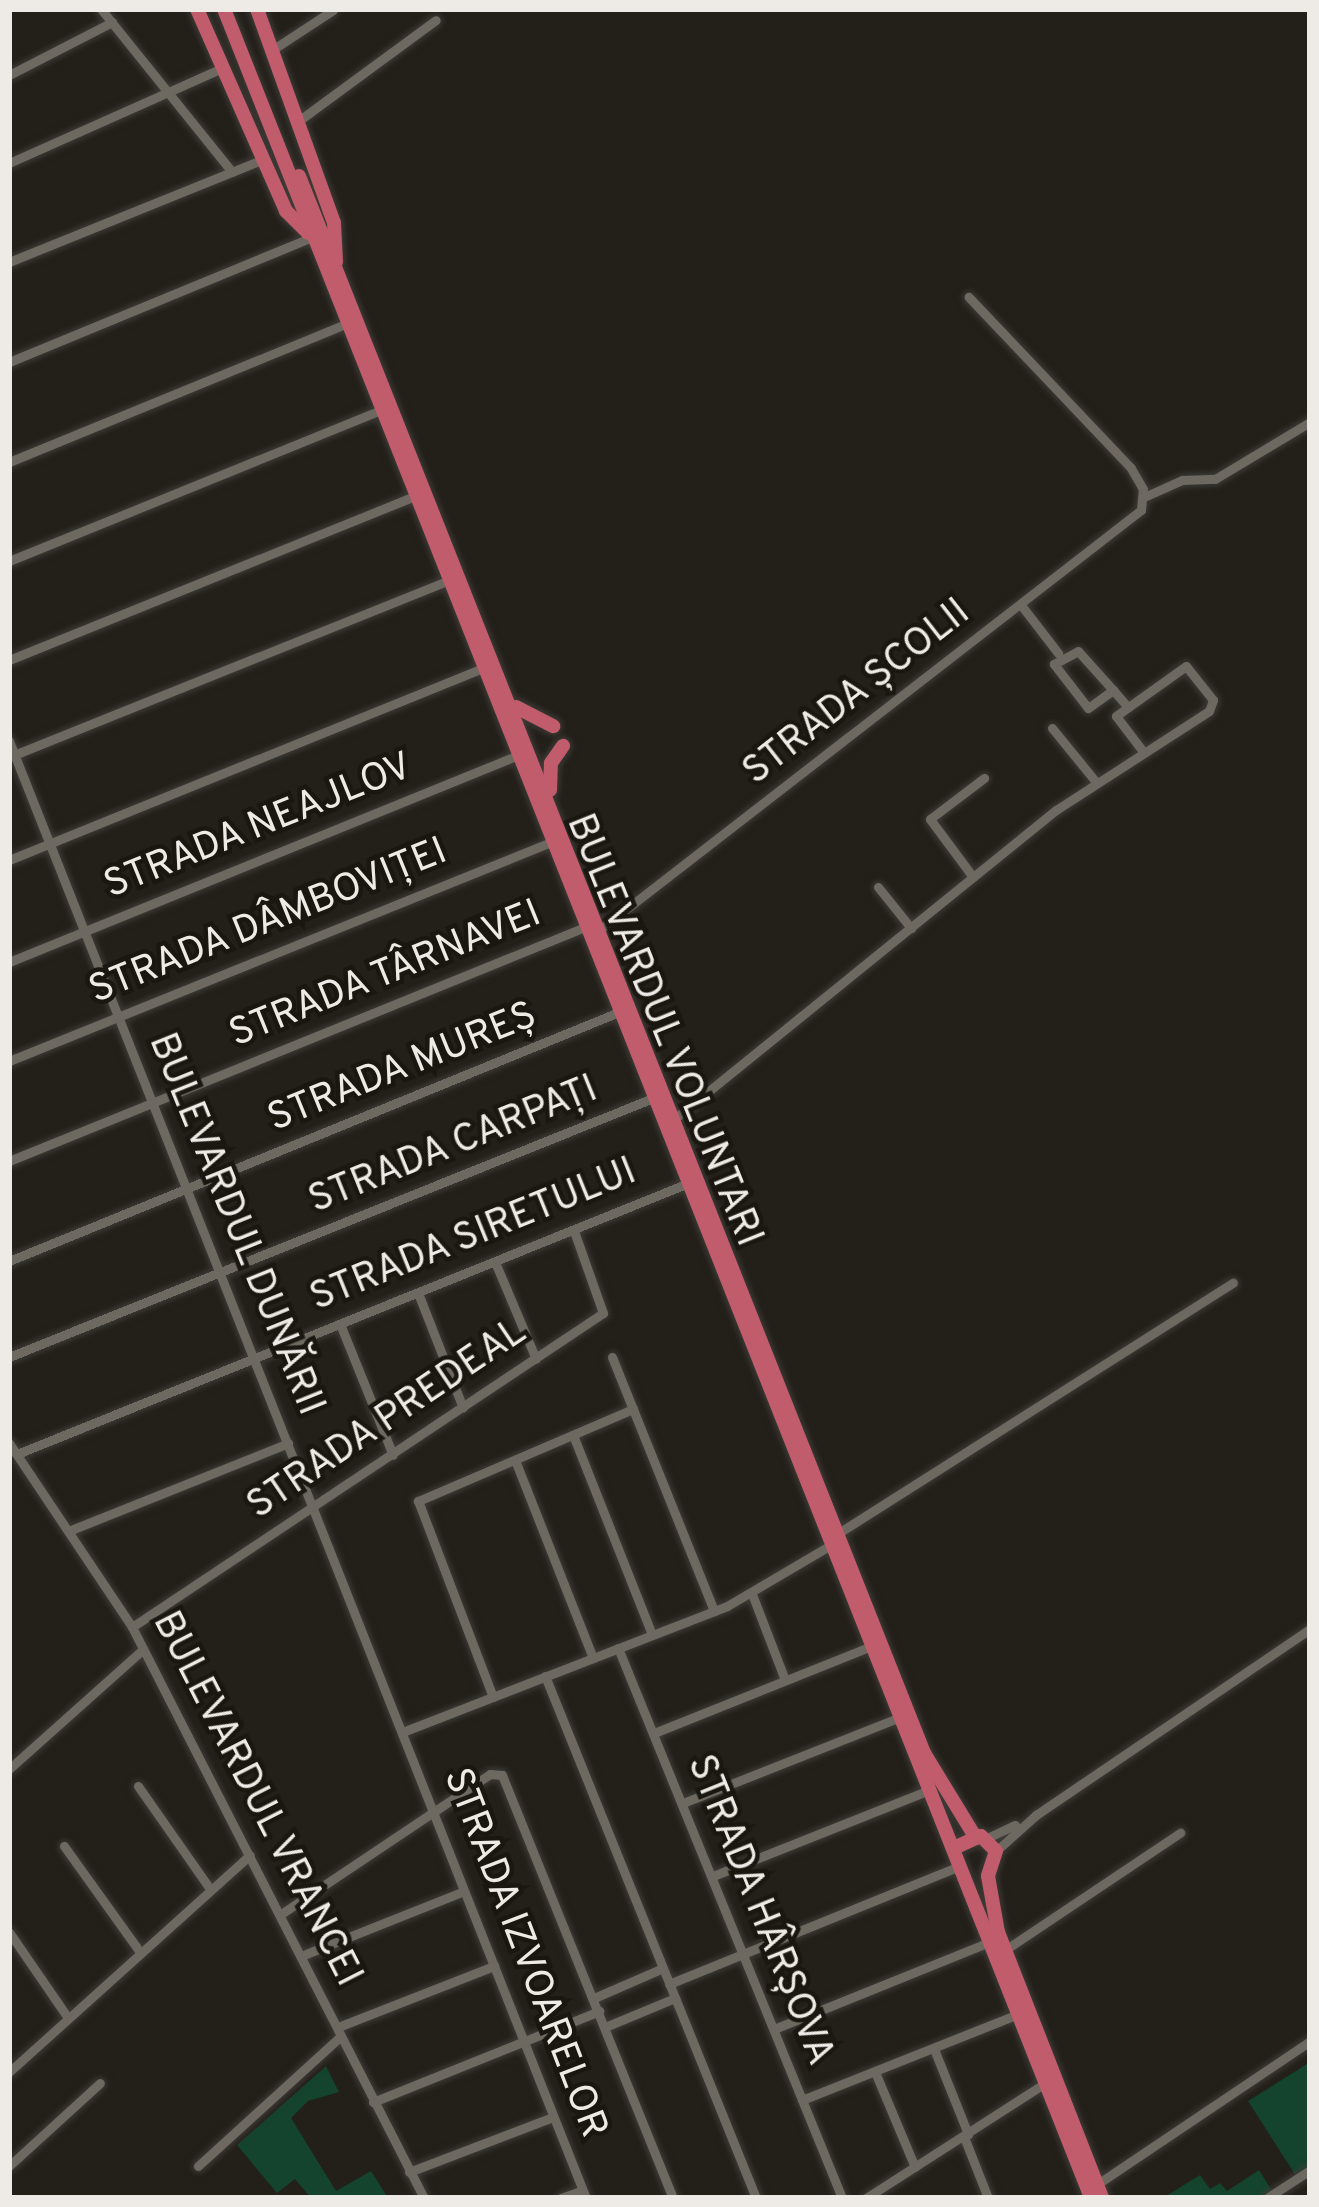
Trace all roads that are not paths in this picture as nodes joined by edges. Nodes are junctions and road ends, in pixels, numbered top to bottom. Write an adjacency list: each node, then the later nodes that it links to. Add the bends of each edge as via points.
1 (101, 9): 8 (street)
2 (196, 9): 10 (highway)
3 (224, 9): 17 (highway)
4 (234, 9): 17 (highway)
5 (257, 9): 9 (highway)
6 (333, 10): 9 (street)
7 (436, 20): 13 (street)
8 (112, 22): 11 (street); 12 (street)
9 (272, 50): 13 (highway)
10 (223, 68): 12 (street); 14 (highway)
11 (9, 75)
12 (171, 95): 15 (street); 16 (street)
13 (297, 122): 19 (highway, via 337,235)
14 (262, 160): 16 (street); 17 (highway, via 286,212)
15 (9, 163)
16 (232, 172): 18 (street)
17 (317, 236): 19 (highway, BULEVARDUL VOLUNTARI); 21 (highway, BULEVARDUL VOLUNTARI); 22 (street)
18 (9, 262)
19 (335, 267): 35 (highway, BULEVARDUL VOLUNTARI)
20 (969, 297): 27 (street, via 1131,468)
21 (346, 324): 23 (highway, BULEVARDUL VOLUNTARI); 25 (street)
22 (9, 362)
23 (381, 410): 26 (highway, BULEVARDUL VOLUNTARI); 28 (street)
24 (1310, 422): 27 (street, via 1215,479 1182,481)
25 (9, 461)
26 (415, 496): 29 (highway, BULEVARDUL VOLUNTARI); 32 (street)
27 (1144, 497): 30 (street, STRADA ȘCOLII, via 1131,519)
28 (9, 561)
29 (447, 580): 33 (highway, BULEVARDUL VOLUNTARI); 43 (street)
30 (1021, 604): 31 (street); 53 (street, STRADA ȘCOLII)
31 (1058, 653)
32 (9, 660)
33 (483, 668): 42 (highway, BULEVARDUL VOLUNTARI); 48 (street)
34 (1113, 690): 34 (street, via 1078,650 1054,664 1088,709); 36 (street)
35 (514, 705): 37 (highway); 42 (highway, BULEVARDUL VOLUNTARI)
36 (1128, 707): 41 (street, via 1116,716); 41 (street, via 1184,666 1214,700 1202,716)
37 (553, 725)
38 (1052, 728): 45 (street)
39 (9, 741): 43 (street, BULEVARDUL DUNĂRII)
40 (563, 746): 46 (highway, via 551,763)
41 (1142, 751): 45 (street)
42 (525, 752): 46 (highway, BULEVARDUL VOLUNTARI); 47 (highway, BULEVARDUL VOLUNTARI); 54 (street, STRADA NEAJLOV)
43 (12, 756): 48 (street, BULEVARDUL DUNĂRII)
44 (984, 778): 50 (street, via 930,818)
45 (1096, 782): 50 (street)
46 (550, 802): 53 (highway, BULEVARDUL VOLUNTARI)
47 (551, 842): 53 (highway, BULEVARDUL VOLUNTARI); 57 (street, STRADA DÂMBOVIȚEI)
48 (50, 844): 49 (street); 54 (street, BULEVARDUL DUNĂRII)
49 (9, 860)
50 (973, 877): 52 (street)
51 (878, 886): 52 (street)
52 (911, 928): 61 (street)
53 (592, 929): 56 (highway, BULEVARDUL VOLUNTARI); 60 (street, STRADA TÂRNAVEI); 61 (highway, BULEVARDUL VOLUNTARI)
54 (85, 931): 55 (street, STRADA NEAJLOV); 57 (street, BULEVARDUL DUNĂRII)
55 (9, 962)
56 (620, 1012): 59 (highway, BULEVARDUL VOLUNTARI); 64 (street, STRADA MUREȘ)
57 (119, 1017): 58 (street, STRADA DÂMBOVIȚEI); 60 (street, BULEVARDUL DUNĂRII)
58 (9, 1061)
59 (653, 1098): 63 (highway, BULEVARDUL VOLUNTARI); 68 (street, STRADA CARPAȚI)
60 (154, 1104): 62 (street, STRADA TÂRNAVEI); 64 (street, BULEVARDUL DUNĂRII)
61 (674, 1120): 86 (highway, BULEVARDUL VOLUNTARI)
62 (9, 1161)
63 (686, 1184): 65 (street, STRADA SIRETULUI); 86 (highway, BULEVARDUL VOLUNTARI)
64 (187, 1190): 66 (street, STRADA MUREȘ); 68 (street, BULEVARDUL DUNĂRII)
65 (574, 1232): 67 (street, STRADA SIRETULUI); 75 (street, STRADA PREDEAL, via 606,1308)
66 (9, 1261)
67 (495, 1262): 70 (street, STRADA SIRETULUI); 75 (street)
68 (220, 1273): 72 (street, STRADA CARPAȚI); 74 (street, BULEVARDUL DUNĂRII)
69 (1233, 1283): 86 (street)
70 (418, 1292): 71 (street, STRADA SIRETULUI); 76 (street)
71 (340, 1324): 74 (street, STRADA SIRETULUI); 82 (street)
72 (9, 1357)
73 (612, 1357): 77 (street)
74 (253, 1358): 80 (street, BULEVARDUL DUNĂRII); 81 (street, STRADA SIRETULUI)
75 (536, 1359): 76 (street, STRADA PREDEAL)
76 (464, 1408): 82 (street, STRADA PREDEAL)
77 (633, 1409): 78 (street); 88 (street)
78 (573, 1435): 83 (street); 91 (street)
79 (9, 1443): 81 (street, BULEVARDUL VRANCEI)
80 (288, 1444): 84 (street, BULEVARDUL DUNĂRII); 85 (street)
81 (16, 1454): 85 (street, BULEVARDUL VRANCEI)
82 (393, 1455): 84 (street, STRADA PREDEAL)
83 (515, 1460): 95 (street); 98 (street, via 418,1501)
84 (315, 1508): 89 (street, STRADA PREDEAL); 100 (street, BULEVARDUL DUNĂRII)
85 (71, 1531): 89 (street, BULEVARDUL VRANCEI)
86 (834, 1540): 87 (street); 92 (highway, BULEVARDUL VOLUNTARI); 108 (highway, BULEVARDUL VOLUNTARI, via 924,1753)
87 (752, 1594): 88 (street); 97 (street)
88 (714, 1611): 91 (street)
89 (132, 1627): 94 (street, BULEVARDUL VRANCEI)
90 (1310, 1629): 108 (street)
91 (652, 1635): 93 (street)
92 (871, 1646): 97 (street); 99 (highway, BULEVARDUL VOLUNTARI)
93 (618, 1648): 95 (street); 101 (street, STRADA HÂRȘOVA)
94 (143, 1649): 102 (street); 111 (street, BULEVARDUL VRANCEI)
95 (593, 1658): 96 (street)
96 (545, 1676): 98 (street); 126 (street)
97 (785, 1680): 101 (street)
98 (493, 1697): 100 (street)
99 (900, 1718): 104 (highway, BULEVARDUL VOLUNTARI); 105 (street)
100 (404, 1731): 106 (street, STRADA IZVOARELOR)
101 (654, 1732): 105 (street, STRADA HÂRȘOVA)
102 (9, 1769)
103 (138, 1786): 116 (street)
104 (929, 1790): 110 (highway, BULEVARDUL VOLUNTARI); 113 (street)
105 (683, 1803): 113 (street, STRADA HÂRȘOVA)
106 (435, 1811): 117 (street, STRADA IZVOARELOR); 118 (street); 128 (street, via 499,1773)
107 (1180, 1833): 121 (street)
108 (986, 1842): 110 (highway); 114 (highway)
109 (64, 1846): 122 (street)
110 (956, 1847): 112 (highway, BULEVARDUL VOLUNTARI)
111 (250, 1855): 116 (street); 118 (street, BULEVARDUL VRANCEI)
112 (955, 1868): 115 (highway); 124 (street)
113 (713, 1876): 124 (street, STRADA HÂRȘOVA)
114 (988, 1876): 115 (highway); 121 (highway)
115 (970, 1880): 120 (highway)
116 (210, 1889): 122 (street)
117 (464, 1891): 123 (street); 125 (street, STRADA IZVOARELOR)
118 (284, 1912): 123 (street, BULEVARDUL VRANCEI)
119 (9, 1932): 132 (street)
120 (989, 1942): 131 (highway); 134 (street)
121 (1005, 1950): 153 (highway)
122 (140, 1952): 132 (street)
123 (306, 1954): 135 (street, BULEVARDUL VRANCEI)
124 (744, 1954): 127 (street); 134 (street, STRADA HÂRȘOVA)
125 (494, 1966): 135 (street); 136 (street, STRADA IZVOARELOR)
126 (663, 1968): 127 (street); 128 (street)
127 (669, 1984): 129 (street)
128 (594, 1998): 130 (street)
129 (675, 1998): 133 (street); 157 (street)
130 (599, 2011): 133 (street); 136 (street)
131 (1018, 2014): 138 (street); 142 (highway)
132 (68, 2018): 139 (street)
133 (605, 2027): 156 (street)
134 (774, 2029): 143 (street, STRADA HÂRȘOVA)
135 (339, 2032): 144 (street, BULEVARDUL VRANCEI); 148 (street)
136 (523, 2040): 144 (street); 145 (street, STRADA IZVOARELOR)
137 (1310, 2041): 153 (street)
138 (934, 2049): 140 (street); 146 (street)
139 (9, 2072)
140 (875, 2072): 143 (street); 149 (street)
141 (100, 2083): 147 (street)
142 (1045, 2083): 146 (street); 153 (highway)
143 (802, 2100): 158 (street, STRADA HÂRȘOVA)
144 (373, 2102): 151 (street, BULEVARDUL VRANCEI)
145 (554, 2117): 151 (street); 152 (street, STRADA IZVOARELOR)
146 (966, 2136): 149 (street); 160 (street)
147 (9, 2166)
148 (198, 2166)
149 (915, 2167): 159 (street)
150 (1310, 2170): 161 (street)
151 (410, 2172): 154 (street, BULEVARDUL VRANCEI)
152 (584, 2194): 155 (street)
153 (1096, 2194)
154 (424, 2198)
155 (561, 2198)
156 (673, 2198)
157 (756, 2198)
158 (842, 2198)
159 (866, 2198)
160 (988, 2198)
161 (1267, 2198)

